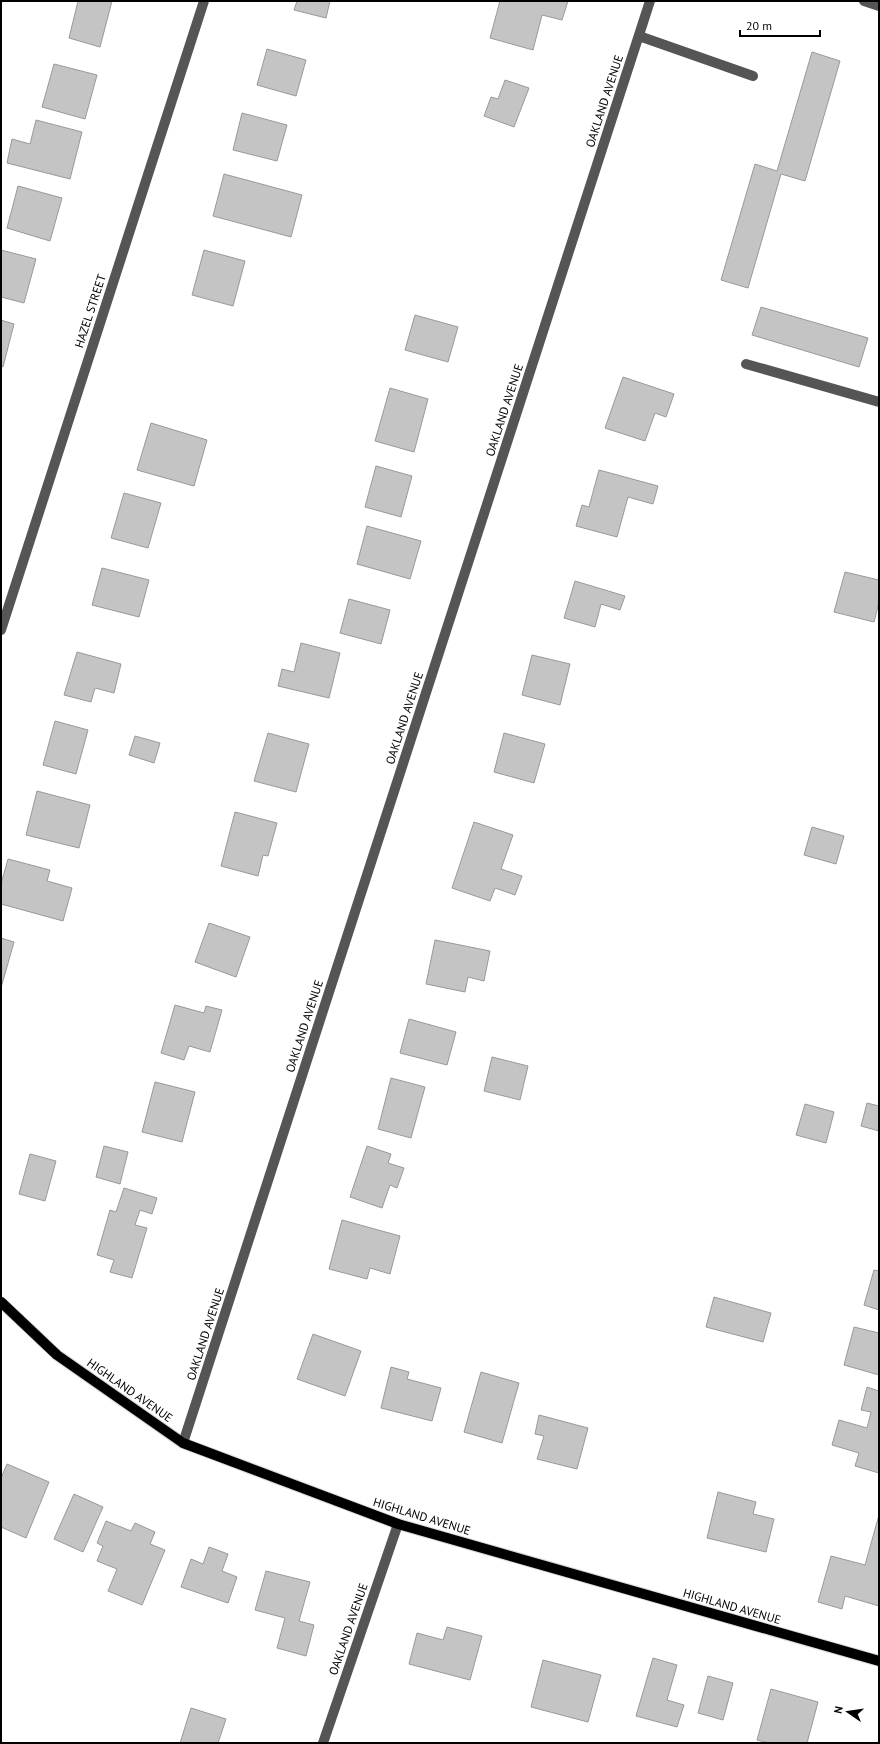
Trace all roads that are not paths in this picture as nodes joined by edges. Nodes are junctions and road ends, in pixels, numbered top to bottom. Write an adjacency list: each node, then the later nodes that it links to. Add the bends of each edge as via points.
1 (204, 1): 9 (street, HAZEL STREET)
2 (650, 1): 5 (street, OAKLAND AVENUE)
3 (864, 1): 4 (street)
4 (879, 6)
5 (639, 36): 6 (street); 11 (street, OAKLAND AVENUE)
6 (753, 76)
7 (746, 364): 8 (street)
8 (879, 402)
9 (1, 630)
10 (1, 1302): 11 (main road, HIGHLAND AVENUE, via 57,1355)
11 (183, 1443): 12 (main road, HIGHLAND AVENUE)
12 (398, 1524): 13 (main road, HIGHLAND AVENUE); 14 (street, OAKLAND AVENUE)
13 (879, 1662)
14 (324, 1743)

